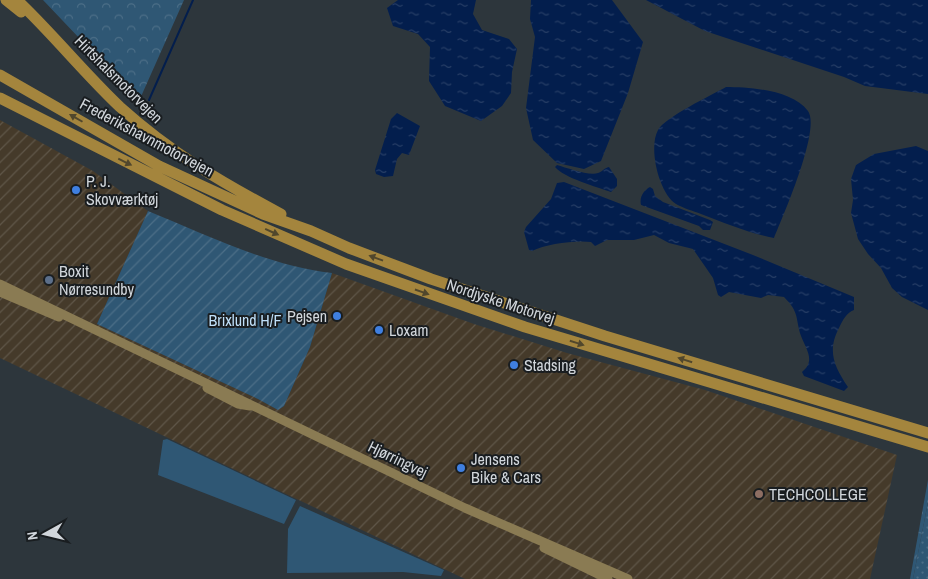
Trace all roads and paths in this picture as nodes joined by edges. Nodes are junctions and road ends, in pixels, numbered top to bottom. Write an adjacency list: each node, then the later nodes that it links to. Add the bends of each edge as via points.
1 (6, 0): 4 (highway)
2 (17, 0): 4 (highway, Hirtshalsmotorvejen)
3 (0, 75): 8 (highway, Frederikshavnmotorvejen, one-way to 3, via 263,214 159,166)
4 (92, 78): 8 (highway, Hirtshalsmotorvejen, via 144,128 198,168)
5 (0, 90): 7 (highway, Frederikshavnmotorvejen)
6 (3, 100): 7 (highway)
7 (81, 141): 13 (highway, Nordjyske Motorvej, one-way to 13, via 222,210 414,290)
8 (311, 231): 12 (highway, Nordjyske Motorvej, one-way to 8, via 535,314 413,272)
9 (0, 284): 11 (main road, Hjørringvej)
10 (0, 292): 11 (main road, Hjørringvej, via 39,311)
11 (88, 327): 18 (main road, Hjørringvej, via 186,374 231,401 256,407)
12 (732, 374): 14 (highway); 15 (highway, Nordjyske Motorvej)
13 (796, 408): 16 (highway, Nordjyske Motorvej); 17 (highway, via 859,434)
14 (928, 426)
15 (928, 433)
16 (928, 447)
17 (928, 454)
18 (527, 537): 19 (main road, Hjørringvej, via 561,558); 20 (main road, Hjørringvej)
19 (608, 579)
20 (628, 579)

